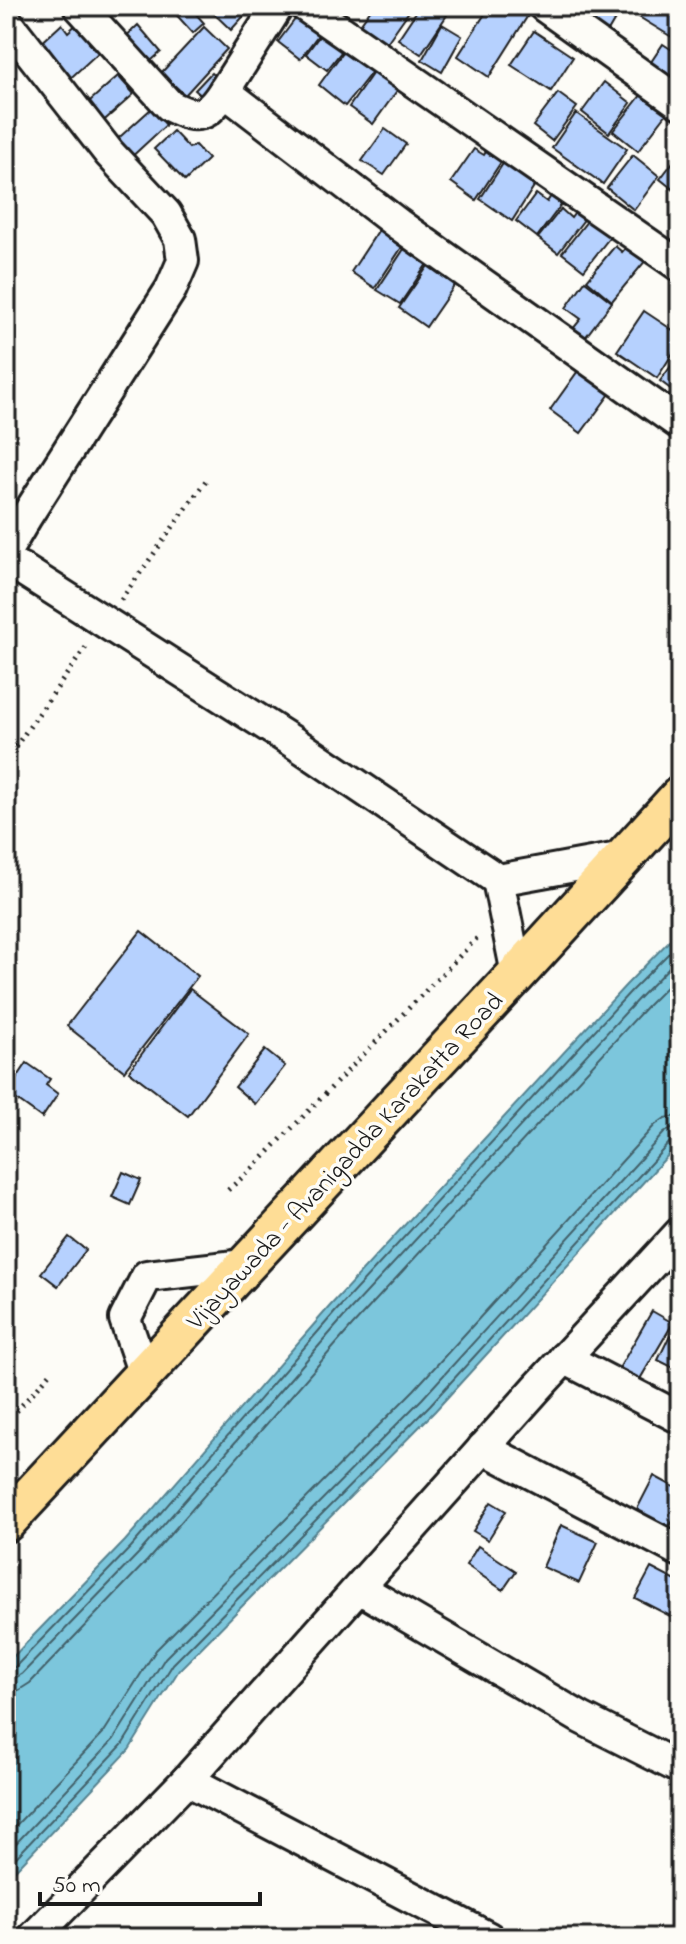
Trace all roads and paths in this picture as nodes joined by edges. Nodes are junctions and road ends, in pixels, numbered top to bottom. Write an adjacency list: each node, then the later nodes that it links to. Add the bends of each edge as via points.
1 (79, 6): 6 (street, via 170,106 187,115 204,113)
2 (278, 6): 6 (street)
3 (305, 6): 8 (street)
4 (544, 6): 7 (street)
5 (6, 21): 11 (street, via 109,153 166,214 180,239 183,261 171,289)
6 (224, 91): 9 (street, via 398,224)
7 (680, 103)
8 (680, 266)
9 (680, 424)
10 (207, 479): 13 (path)
11 (6, 551)
12 (6, 564): 13 (street)
13 (104, 622): 14 (path); 17 (street)
14 (6, 760)
15 (680, 796): 16 (main road, Vijayawada - Avanigadda Karakatta Road)
16 (624, 857): 17 (street); 19 (main road, Vijayawada - Avanigadda Karakatta Road)
17 (498, 880): 18 (street)
18 (504, 910): 19 (street); 20 (path)
19 (517, 974): 22 (main road, Vijayawada - Avanigadda Karakatta Road)
20 (228, 1190)
21 (677, 1241): 23 (street)
22 (245, 1265): 25 (main road, Vijayawada - Avanigadda Karakatta Road); 25 (street, via 147,1276 125,1319)
23 (564, 1358): 26 (street); 28 (street)
24 (52, 1371): 27 (path)
25 (144, 1374): 29 (main road, Vijayawada - Avanigadda Karakatta Road)
26 (680, 1418)
27 (6, 1423)
28 (483, 1448): 30 (street); 31 (street)
29 (6, 1522)
30 (680, 1551)
31 (359, 1588): 32 (street, via 581,1718); 33 (street)
32 (680, 1768)
33 (187, 1780): 34 (street); 35 (street)
34 (33, 1938)
35 (489, 1938)

